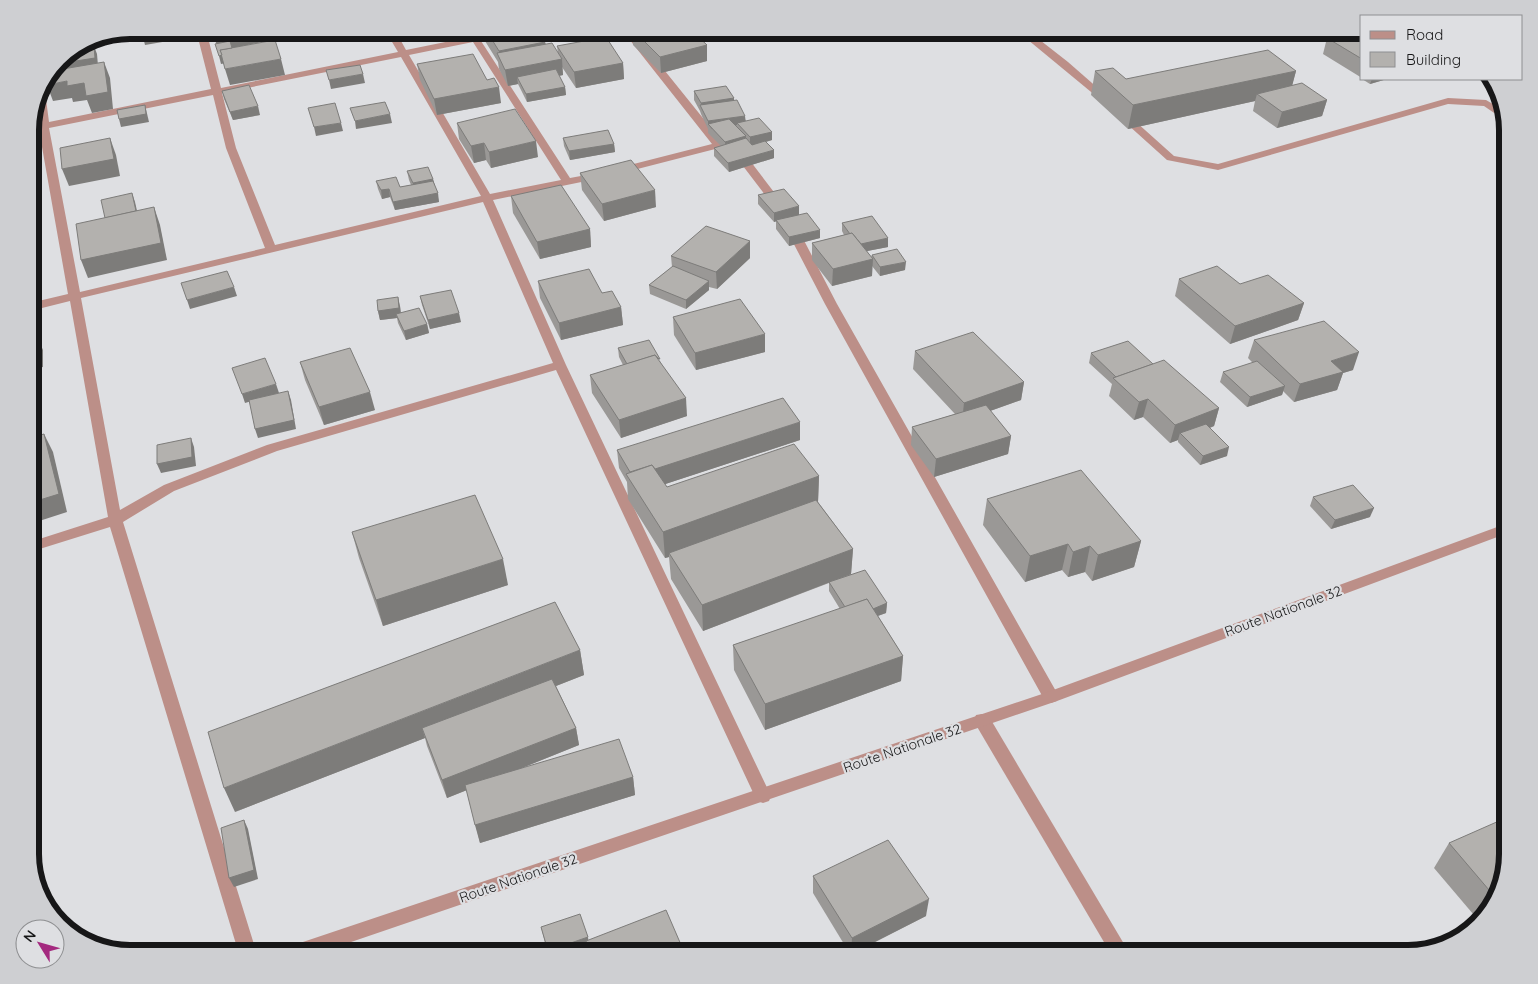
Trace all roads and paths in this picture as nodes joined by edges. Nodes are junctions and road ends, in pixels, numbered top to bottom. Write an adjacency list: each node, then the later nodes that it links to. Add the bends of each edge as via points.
1 (204, 39): 8 (street)
2 (394, 39): 7 (street)
3 (457, 39): 7 (street)
4 (475, 39): 13 (street)
5 (634, 39): 12 (street)
6 (1033, 39): 9 (street, via 1171,158 1218,167 1448,101 1486,103)
7 (402, 54): 8 (street); 14 (street)
8 (218, 91): 10 (street); 15 (street, via 231,148)
9 (1497, 110)
10 (39, 128)
11 (39, 137): 16 (street)
12 (719, 145): 13 (street); 22 (street, via 748,164 778,204)
13 (568, 183): 14 (street)
14 (487, 198): 15 (street); 18 (street)
15 (271, 249): 16 (street)
16 (74, 296): 17 (street); 19 (street)
17 (39, 305)
18 (560, 365): 19 (street, via 272,448 169,488); 24 (street)
19 (115, 520): 21 (street); 25 (street)
20 (1499, 531): 22 (street, Route Nationale 32)
21 (39, 544)
22 (1051, 696): 23 (street, Route Nationale 32)
23 (982, 720): 24 (street, Route Nationale 32); 27 (street)
24 (763, 796): 26 (street, Route Nationale 32)
25 (245, 945)
26 (318, 945)
27 (1116, 945)

